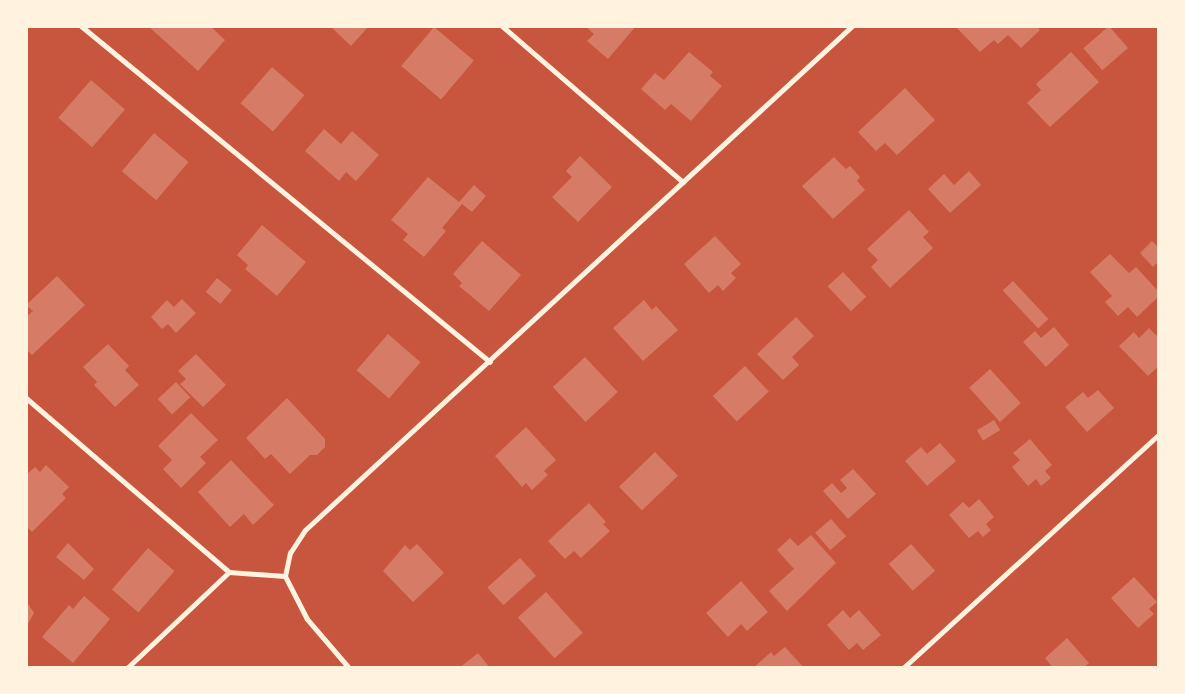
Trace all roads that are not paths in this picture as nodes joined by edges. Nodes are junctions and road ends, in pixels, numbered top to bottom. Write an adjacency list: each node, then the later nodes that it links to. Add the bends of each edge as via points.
1 (81, 26): 5 (street)
2 (502, 26): 4 (street)
3 (852, 26): 4 (street)
4 (684, 182): 5 (street)
5 (490, 362): 9 (street, via 305,530 290,553)
6 (26, 398): 8 (street)
7 (1159, 434): 12 (street)
8 (229, 572): 9 (street); 10 (street)
9 (285, 576): 11 (street, via 307,619)
10 (127, 668)
11 (349, 668)
12 (902, 668)

